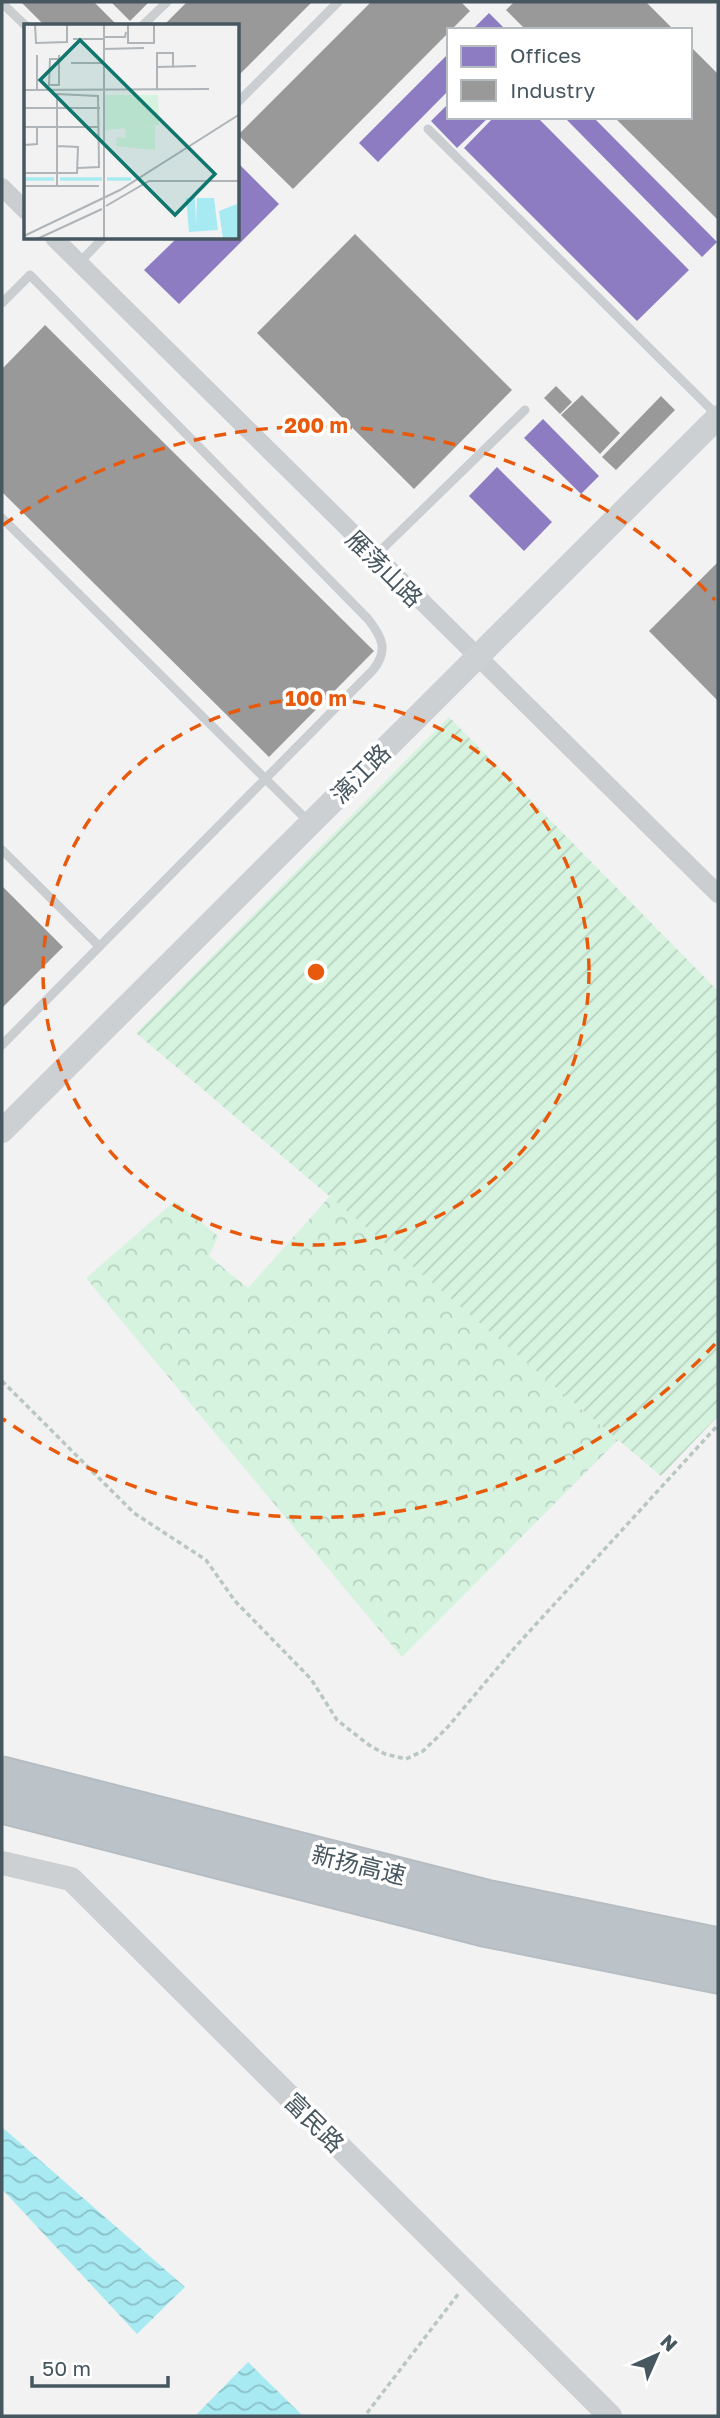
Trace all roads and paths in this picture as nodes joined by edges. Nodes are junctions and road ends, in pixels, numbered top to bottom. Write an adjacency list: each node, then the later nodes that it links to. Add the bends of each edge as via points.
1 (167, 2): 5 (lane)
2 (338, 2): 6 (lane)
3 (5, 5): 4 (lane)
4 (24, 24)
5 (144, 24)
6 (240, 100)
7 (428, 130): 15 (lane)
8 (2, 187): 9 (street)
9 (24, 209)
10 (56, 240): 12 (street, 雁荡山路)
11 (101, 240): 12 (lane)
12 (79, 263): 17 (street, 雁荡山路)
13 (2, 303): 19 (lane, via 30,275 368,619 382,640 383,651 373,670)
14 (525, 410): 17 (lane)
15 (718, 417): 18 (street, 漓江路)
16 (2, 518): 19 (lane)
17 (374, 557): 18 (street, 雁荡山路)
18 (475, 658): 20 (street, 漓江路); 22 (street, 雁荡山路)
19 (265, 778): 20 (lane); 23 (lane)
20 (310, 823): 25 (street, 漓江路)
21 (2, 850): 23 (lane)
22 (718, 894)
23 (99, 946): 24 (lane)
24 (2, 1045)
25 (2, 1130)
26 (2, 1381): 27 (path, via 134,1513 205,1560 235,1601 312,1679 337,1720 369,1745 406,1759 423,1751 446,1729)
27 (718, 1426)
28 (2, 1774): 31 (highway, 新扬高速, via 486,1897)
29 (2, 1806): 32 (highway, 新扬高速, via 484,1929)
30 (2, 1863): 33 (street, 富民路, via 71,1879)
31 (718, 1945)
32 (718, 1976)
33 (471, 2278): 34 (path); 35 (street, 富民路)
34 (367, 2413)
35 (610, 2416)

